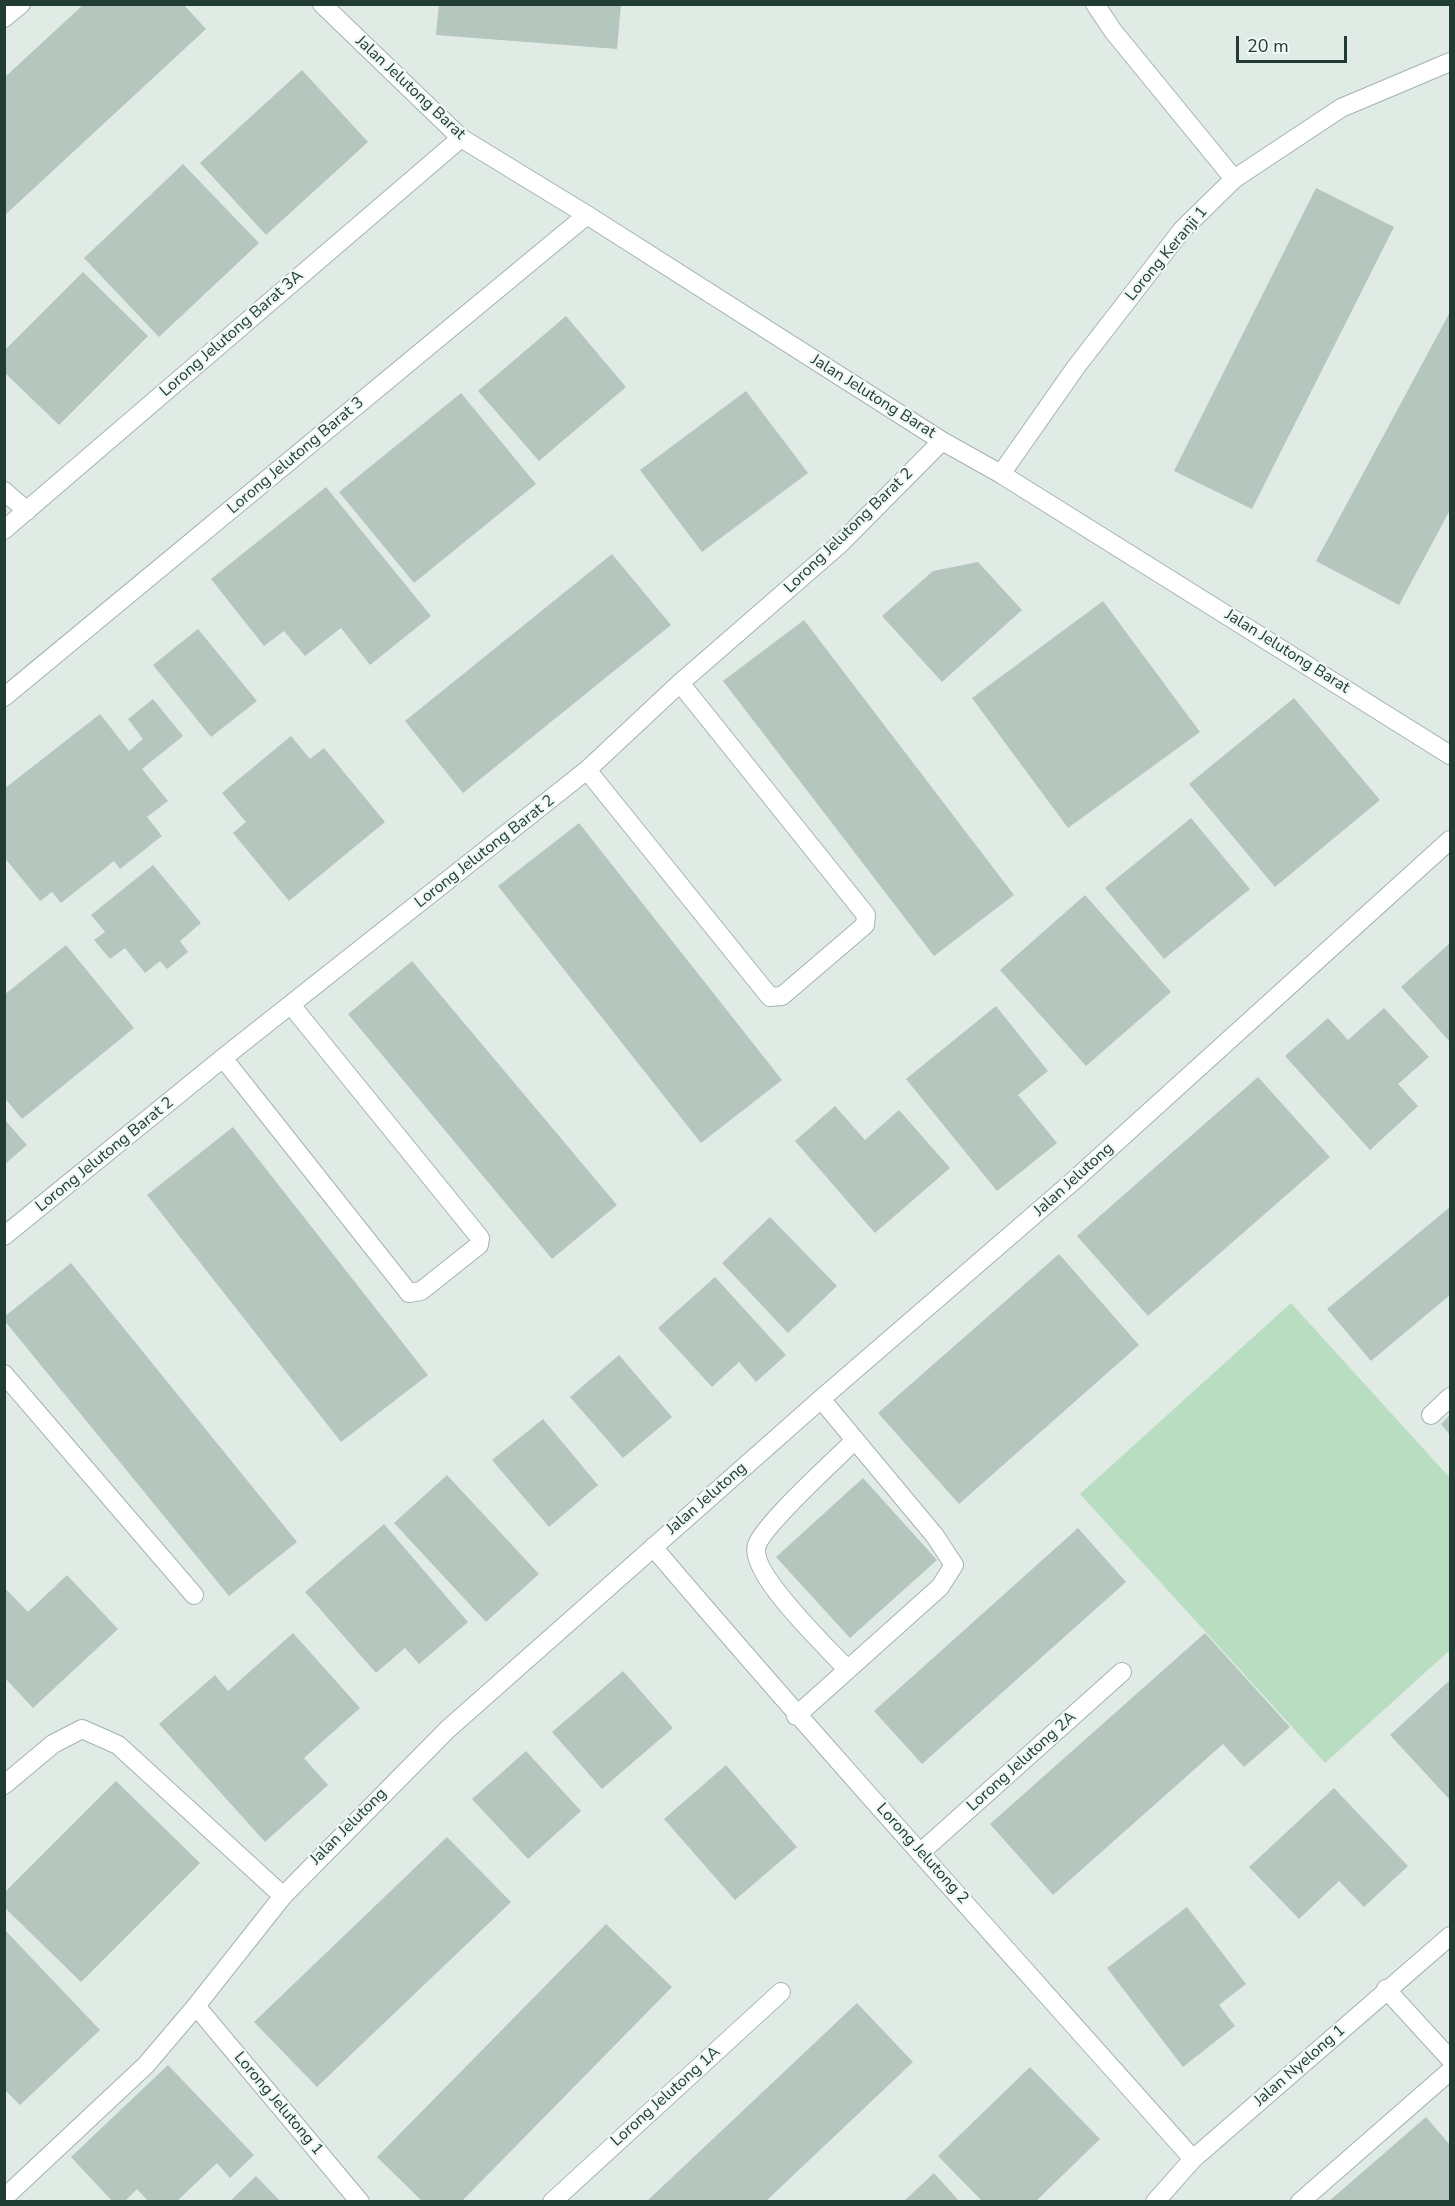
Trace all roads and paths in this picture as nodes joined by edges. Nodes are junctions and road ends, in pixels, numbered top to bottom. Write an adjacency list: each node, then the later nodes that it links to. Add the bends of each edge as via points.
1 (21, 4): 4 (street)
2 (322, 4): 6 (street, Jalan Jelutong Barat)
3 (1095, 4): 7 (street)
4 (4, 18)
5 (1450, 62): 7 (street, Lorong Keranji 1, via 1341,108)
6 (461, 138): 8 (street, Jalan Jelutong Barat); 12 (street, Lorong Jelutong Barat 3A)
7 (1234, 179): 10 (street, Lorong Keranji 1, via 1182,230 1076,367)
8 (587, 215): 9 (street, Jalan Jelutong Barat); 15 (street, Lorong Jelutong Barat 3)
9 (942, 441): 10 (street, Jalan Jelutong Barat); 14 (street, Lorong Jelutong Barat 2, via 840,544)
10 (1001, 474): 16 (street, Jalan Jelutong Barat)
11 (4, 491): 12 (street)
12 (27, 511): 13 (street, Lorong Jelutong Barat 3A)
13 (4, 530)
14 (680, 684): 17 (street, Lorong Jelutong Barat 2); 17 (street, via 866,915 865,925 782,996 770,997)
15 (4, 697)
16 (1450, 755)
17 (587, 770): 19 (street, Lorong Jelutong Barat 2)
18 (1450, 840): 24 (street, Jalan Jelutong, via 1071,1183)
19 (291, 1005): 20 (street, Lorong Jelutong Barat 2); 20 (street, via 480,1238 479,1245 421,1291 409,1293)
20 (223, 1058): 21 (street, Lorong Jelutong Barat 2)
21 (4, 1236)
22 (4, 1374): 28 (street)
23 (1450, 1397): 25 (street)
24 (821, 1399): 26 (street); 27 (street, Jalan Jelutong)
25 (1431, 1415)
26 (854, 1441): 29 (street, via 770,1526 756,1546 757,1562 777,1592); 29 (street, via 935,1536 954,1566 940,1587)
27 (653, 1547): 31 (street, Lorong Jelutong 2); 34 (street, Jalan Jelutong, via 448,1730)
28 (194, 1595)
29 (847, 1669): 31 (street)
30 (1122, 1672): 33 (street, Lorong Jelutong 2A)
31 (796, 1716): 33 (street, Lorong Jelutong 2)
32 (4, 1785): 34 (street, via 53,1744 82,1729 118,1745)
33 (921, 1852): 41 (street, Lorong Jelutong 2)
34 (283, 1896): 38 (street, Jalan Jelutong)
35 (1450, 1936): 36 (street, Jalan Nyelong 1)
36 (1386, 1989): 39 (street); 41 (street, Jalan Nyelong 1)
37 (781, 1992): 44 (street, Lorong Jelutong 1A)
38 (196, 2006): 42 (street, Jalan Jelutong, via 146,2065); 43 (street, Lorong Jelutong 1)
39 (1450, 2059)
40 (1450, 2071): 46 (street)
41 (1193, 2159): 45 (street, Jalan Nyelong 1)
42 (4, 2199)
43 (360, 2202)
44 (552, 2202)
45 (1155, 2202)
46 (1300, 2202)

